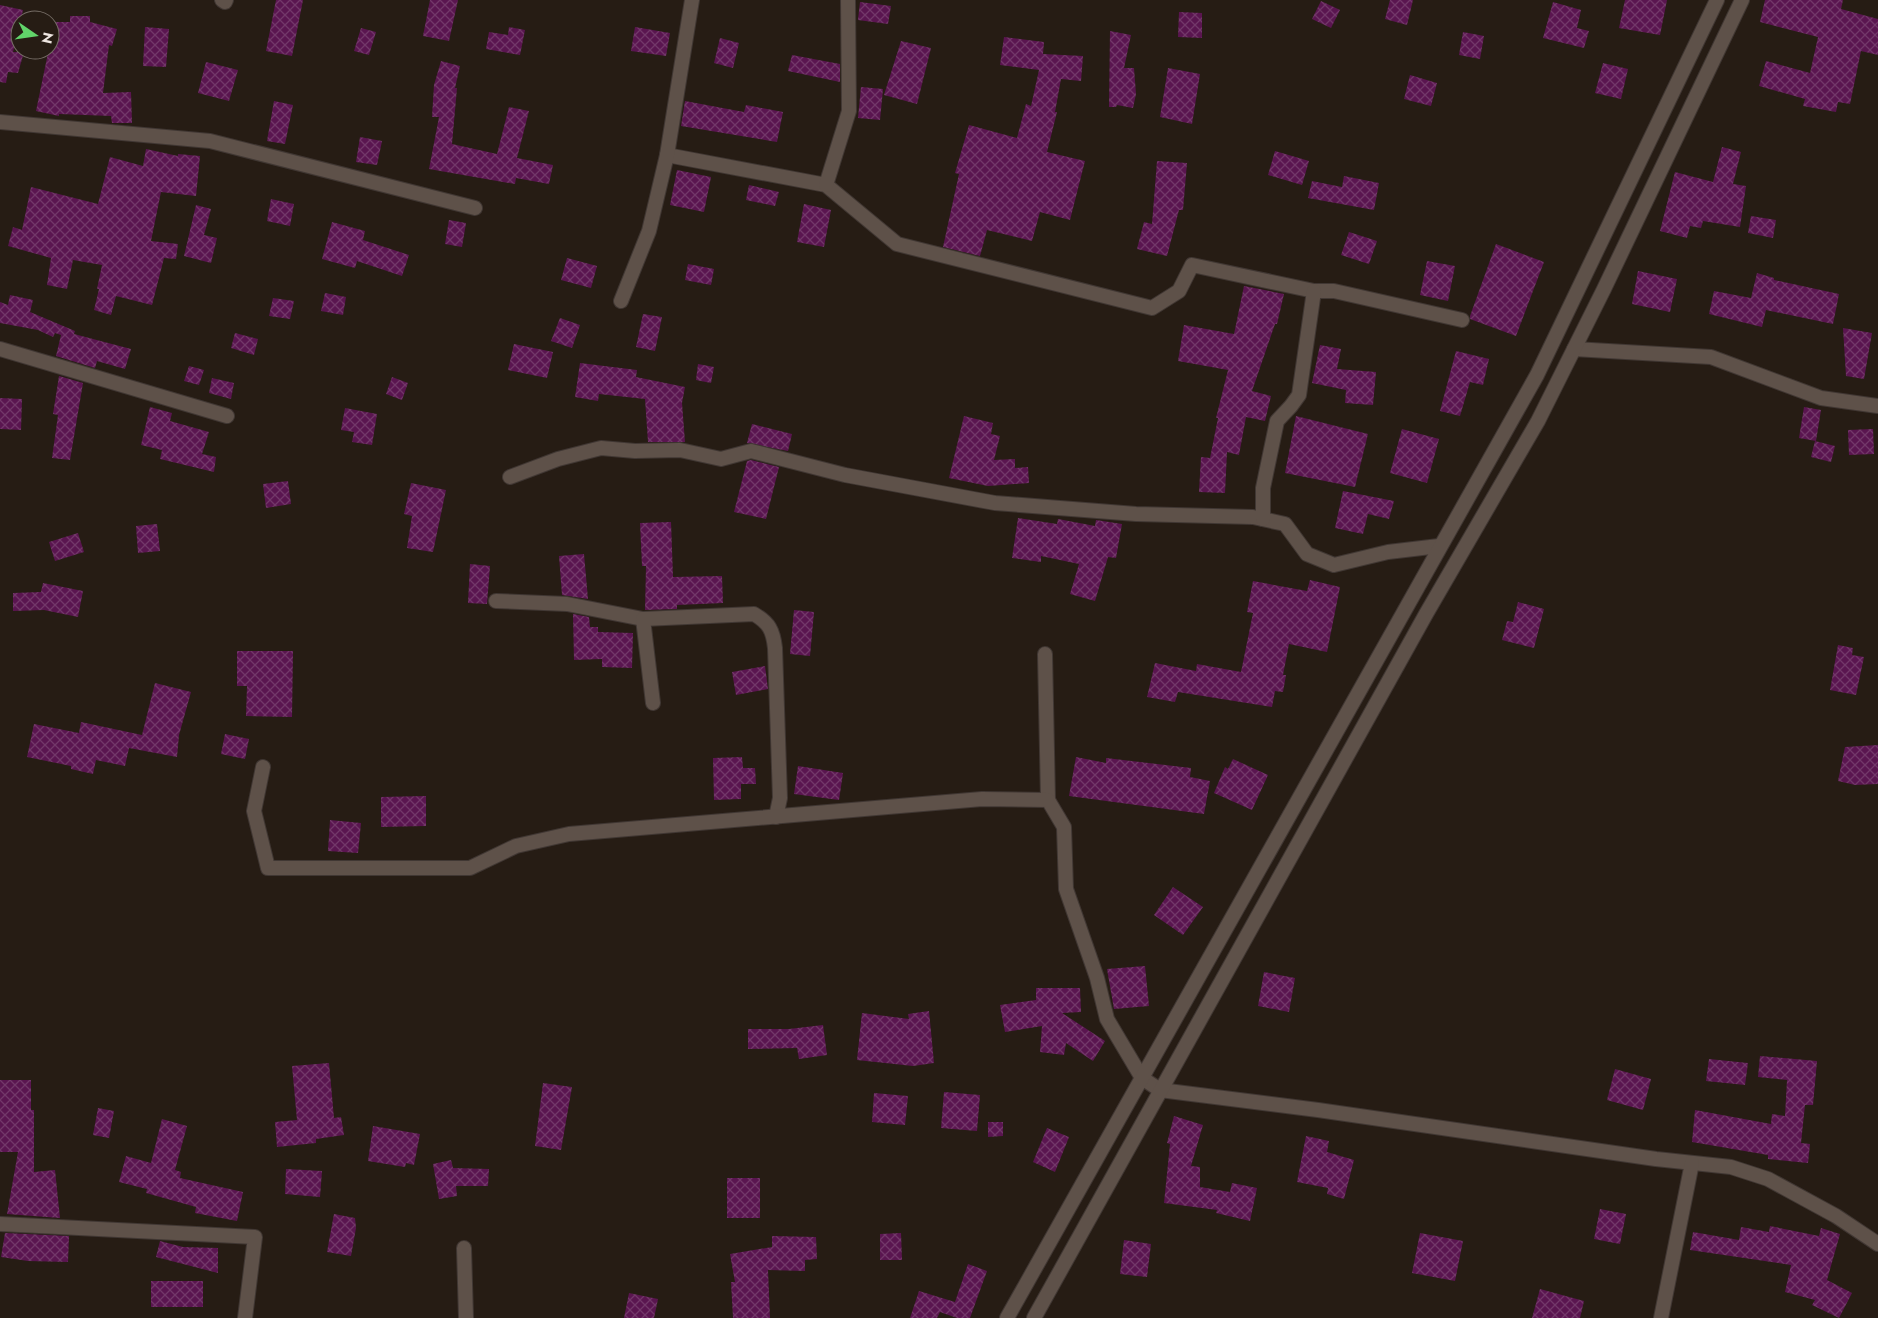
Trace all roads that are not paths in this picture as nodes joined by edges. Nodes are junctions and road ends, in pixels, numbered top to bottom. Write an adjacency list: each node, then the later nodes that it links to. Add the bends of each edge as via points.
1 (222, 0): 2 (street)
2 (226, 0)
3 (692, 0): 8 (street)
4 (848, 0): 9 (street, via 849,111)
5 (1717, 0): 16 (street)
6 (1742, 0): 15 (street)
7 (0, 122): 10 (street, via 210,142)
8 (667, 155): 9 (street); 12 (street, via 649,231)
9 (826, 185): 11 (street, via 897,244 1152,308 1179,291 1192,265)
10 (475, 208)
11 (1314, 291): 13 (street, via 1334,291); 21 (street, via 1298,394 1277,421 1263,488)
12 (621, 301)
13 (1462, 320)
14 (0, 349): 19 (street)
15 (1574, 349): 17 (street); 18 (street, via 1711,357 1821,398)
16 (1548, 353): 17 (street); 22 (street)
17 (1567, 363): 31 (street, via 1538,421 1426,614)
18 (1878, 406)
19 (228, 416)
20 (510, 476): 21 (street, via 600,448 680,450 721,459 751,451 845,475 996,503 1136,514)
21 (1263, 519): 22 (street, via 1285,524 1307,554 1334,565 1388,552)
22 (1439, 546): 30 (street)
23 (496, 601): 24 (street, via 567,604)
24 (643, 619): 26 (street); 29 (street, via 754,614 768,622 774,634 775,648 780,798)
25 (1045, 654): 28 (street)
26 (653, 703)
27 (263, 767): 29 (street, via 254,811 268,868 470,868 516,846 569,834)
28 (1048, 800): 29 (street, via 982,800); 30 (street, via 1064,826 1066,890 1097,978 1107,1019)
29 (776, 817)
30 (1142, 1078): 31 (street); 38 (street)
31 (1160, 1090): 32 (street); 39 (street)
32 (1692, 1162): 34 (street, via 1731,1167 1768,1178); 40 (street)
33 (0, 1224): 36 (street, via 254,1237)
34 (1878, 1244)
35 (464, 1248): 37 (street)
36 (245, 1318)
37 (466, 1318)
38 (1007, 1318)
39 (1034, 1318)
40 (1661, 1318)

